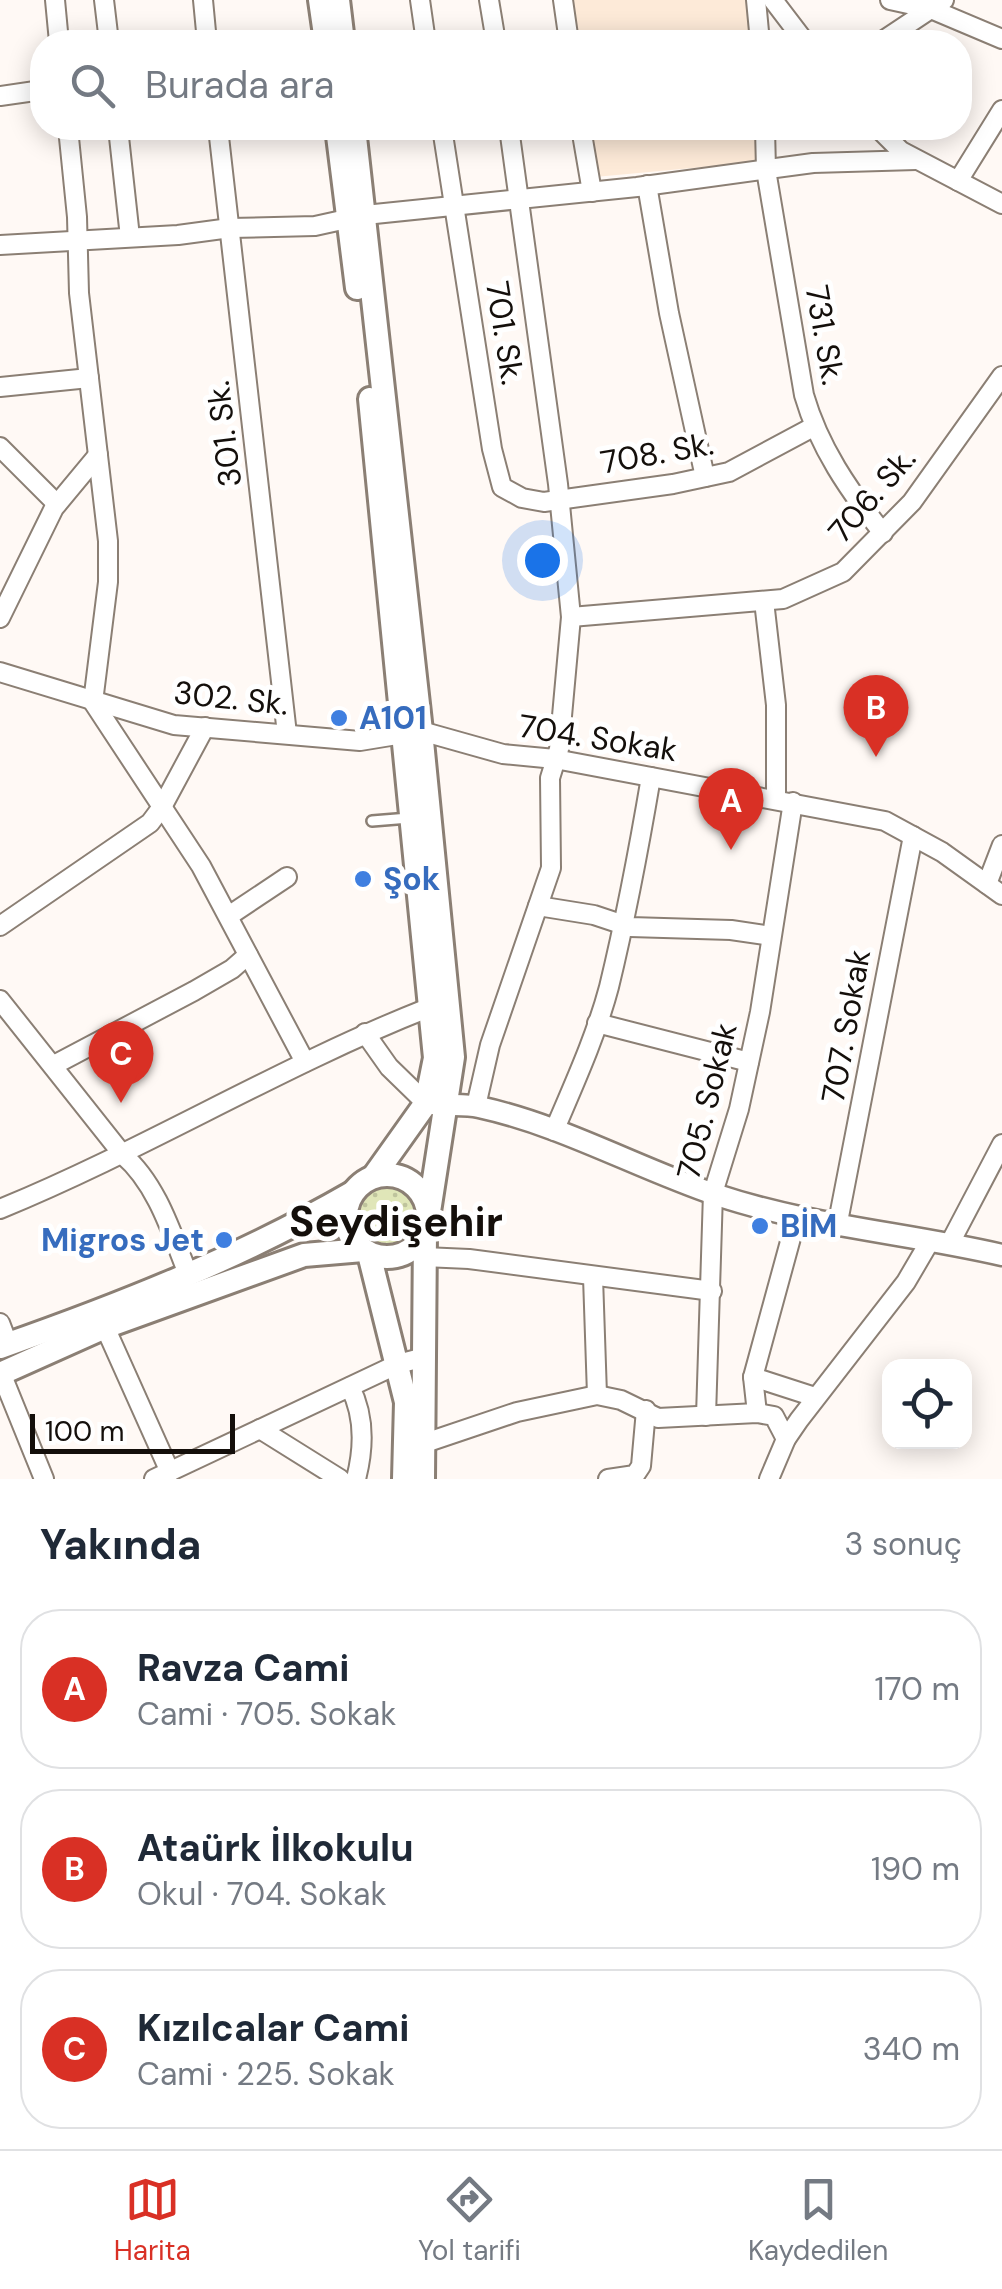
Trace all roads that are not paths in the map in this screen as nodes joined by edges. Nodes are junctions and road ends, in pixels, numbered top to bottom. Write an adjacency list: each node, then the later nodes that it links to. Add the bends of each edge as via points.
1 (55, 0): 13 (street)
2 (104, 0): 14 (street)
3 (203, 0): 15 (street)
4 (320, 0): 16 (main road)
5 (338, 0): 17 (main road)
6 (420, 0): 18 (street)
7 (490, 0): 19 (street)
8 (563, 0): 20 (street)
9 (756, 0): 21 (street)
10 (774, 0): 22 (street)
11 (890, 0): 12 (street)
12 (938, 4): 23 (street); 24 (street)
13 (58, 30)
14 (108, 30)
15 (206, 30)
16 (324, 30)
17 (342, 30)
18 (424, 30)
19 (494, 30)
20 (567, 30)
21 (759, 30)
22 (796, 30)
23 (899, 30)
24 (1002, 40)
25 (30, 92): 26 (street)
26 (0, 96)
27 (1002, 110): 40 (street)
28 (69, 140): 49 (street)
29 (119, 140): 48 (street)
30 (219, 140): 47 (street, 301. Sk.)
31 (340, 140): 46 (main road)
32 (354, 140): 46 (main road)
33 (444, 140): 45 (street, 701. Sk.)
34 (511, 140): 43 (street)
35 (583, 140): 42 (street)
36 (765, 140): 39 (street, 731. Sk.)
37 (890, 140): 38 (street)
38 (916, 160): 39 (street); 40 (street)
39 (766, 170): 41 (street); 54 (street, 731. Sk.)
40 (958, 181): 44 (street)
41 (648, 186): 42 (street); 57 (street)
42 (592, 192): 43 (street)
43 (519, 199): 45 (street); 58 (street)
44 (1002, 204)
45 (455, 207): 46 (street); 58 (street, 701. Sk., via 502,487 522,498)
46 (357, 218): 47 (street); 67 (main road)
47 (230, 228): 48 (street); 68 (street, 301. Sk.)
48 (130, 238): 49 (street)
49 (76, 241): 50 (street); 52 (street)
50 (0, 245)
51 (1002, 376): 60 (street, 706. Sk.)
52 (89, 378): 53 (street); 56 (street)
53 (0, 386)
54 (813, 427): 57 (street, 708. Sk., via 743,466); 60 (street, 731. Sk.)
55 (0, 447): 59 (street)
56 (98, 455): 59 (street); 65 (street, via 108,582)
57 (705, 477): 58 (street, 708. Sk.)
58 (560, 500): 62 (street)
59 (57, 504): 63 (street)
60 (883, 533): 61 (street, 706. Sk., via 844,572)
61 (764, 601): 62 (street, 706. Sk.); 71 (street, 705. Sokak)
62 (570, 617): 69 (street)
63 (0, 618)
64 (0, 672): 65 (street, 302. Sk.)
65 (93, 702): 66 (street, 302. Sk., via 174,726); 72 (street)
66 (206, 727): 68 (street, 302. Sk.); 72 (street)
67 (411, 732): 68 (street, 302. Sk., via 360,741); 69 (street, 704. Sokak); 73 (main road); 92 (main road, via 453,1057)
68 (286, 734)
69 (555, 759): 70 (street, 704. Sokak); 79 (street, via 551,868)
70 (651, 777): 71 (street, 704. Sokak); 81 (street)
71 (784, 800): 75 (street, 704. Sokak, via 885,821); 83 (street, 705. Sokak)
72 (162, 807): 80 (street, via 188,834); 82 (street, via 150,823); 84 (street)
73 (410, 818): 74 (lane); 86 (main road)
74 (372, 821)
75 (913, 836): 78 (street, 704. Sokak); 106 (street, 707. Sokak)
76 (1002, 845): 78 (street)
77 (287, 878): 80 (street)
78 (995, 890)
79 (538, 906): 81 (street); 93 (street)
80 (233, 914): 89 (street)
81 (622, 925): 83 (street); 87 (street)
82 (0, 926)
83 (771, 936): 90 (street, 705. Sokak)
84 (248, 955): 89 (street); 91 (street)
85 (0, 1000): 91 (street)
86 (428, 1008): 88 (street); 92 (main road)
87 (596, 1023): 90 (street); 94 (street)
88 (366, 1033): 89 (street); 92 (street, via 389,1066)
89 (306, 1061): 97 (street)
90 (749, 1062): 101 (street, 705. Sokak)
91 (54, 1065): 97 (street)
92 (436, 1104): 93 (street); 95 (main road); 98 (main road)
93 (476, 1106): 94 (street)
94 (554, 1131): 101 (street)
95 (398, 1142): 98 (main road, via 417,1170); 99 (main road)
96 (1002, 1144): 107 (street)
97 (124, 1155): 102 (street); 112 (street, via 168,1222)
98 (437, 1167): 105 (main road)
99 (374, 1176): 100 (main road); 105 (main road, via 412,1182 422,1192)
100 (352, 1193): 104 (main road); 108 (main road, via 348,1230)
101 (712, 1193): 103 (street); 114 (street, 705. Sokak)
102 (0, 1209)
103 (797, 1216): 106 (street); 119 (street)
104 (306, 1219): 109 (main road, via 325,1230); 112 (main road)
105 (427, 1225): 108 (main road, via 418,1243 396,1256); 111 (main road)
106 (837, 1226): 107 (street)
107 (940, 1242): 110 (street); 122 (street)
108 (366, 1252): 109 (main road); 117 (main road)
109 (322, 1254): 115 (main road)
110 (1002, 1255)
111 (424, 1257): 113 (street); 117 (main road)
112 (188, 1274): 116 (main road)
113 (594, 1277): 114 (street); 121 (street)
114 (712, 1290): 125 (street, 705. Sokak)
115 (105, 1327): 118 (main road); 129 (street)
116 (3, 1338)
117 (410, 1361): 120 (street); 128 (main road); 133 (main road)
118 (0, 1374): 130 (street)
119 (752, 1377): 122 (street); 124 (street)
120 (350, 1387): 126 (street); 132 (street, via 362,1425)
121 (597, 1395): 123 (street); 128 (street, via 517,1412)
122 (815, 1397): 127 (street)
123 (646, 1410): 125 (street, via 658,1418); 135 (street, via 642,1466 635,1475)
124 (757, 1413): 125 (street); 127 (street, via 774,1416)
125 (706, 1416)
126 (260, 1429): 129 (street); 131 (street)
127 (786, 1439): 136 (street)
128 (422, 1444): 134 (main road)
129 (162, 1475)
130 (44, 1479)
131 (340, 1479)
132 (356, 1479)
133 (404, 1479)
134 (423, 1479)
135 (608, 1479)
136 (768, 1479)

